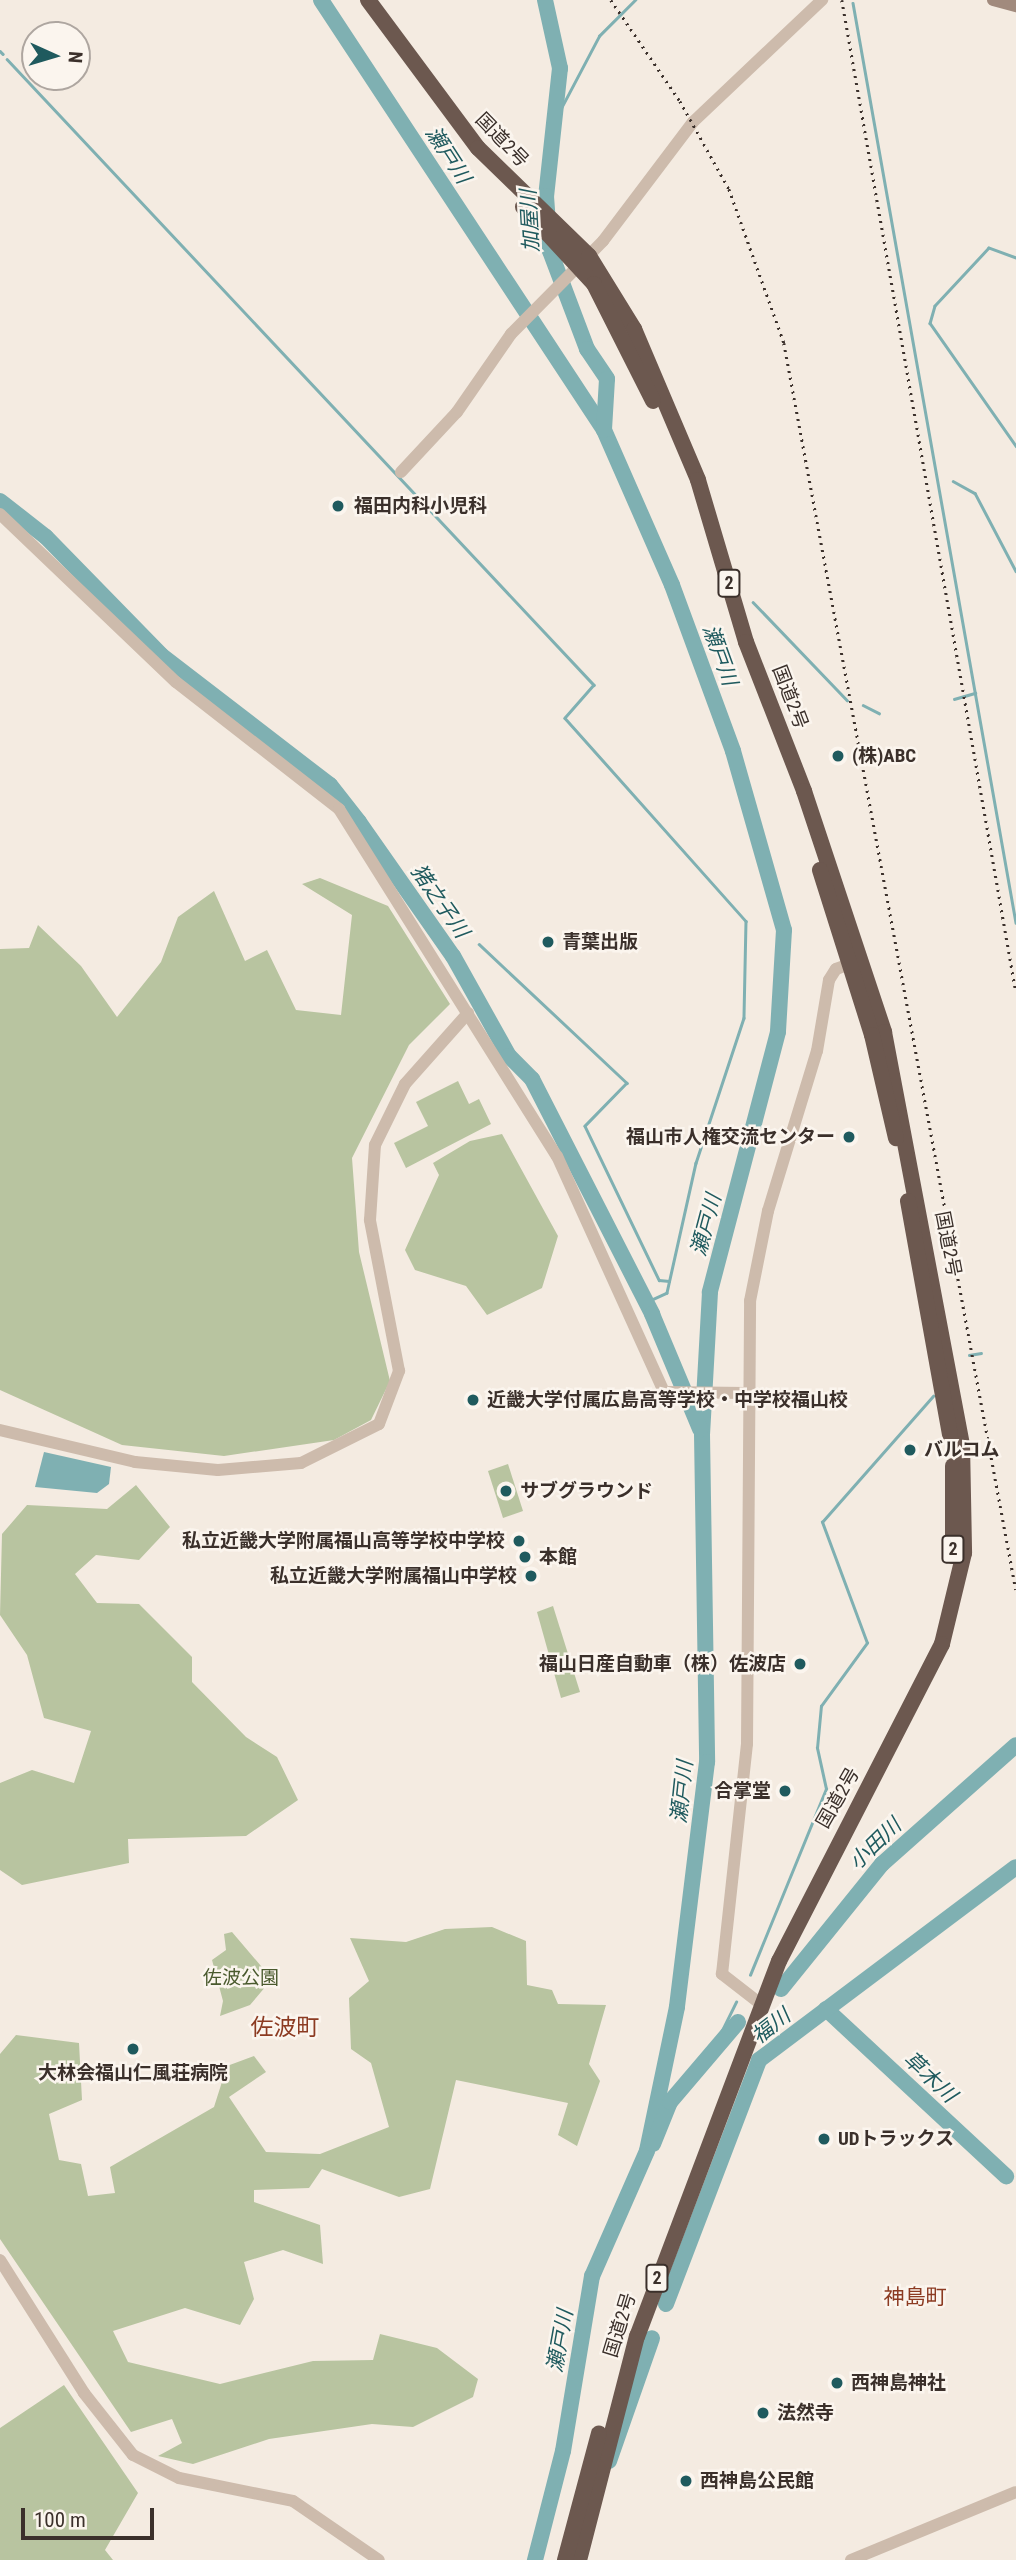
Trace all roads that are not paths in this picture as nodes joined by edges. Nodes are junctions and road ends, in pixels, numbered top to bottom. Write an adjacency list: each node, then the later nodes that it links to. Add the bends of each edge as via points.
1 (358, 0): 6 (highway, 国道2号 / 2, via 439,117)
2 (368, 0): 6 (highway, 国道2号 / 2, via 445,110)
3 (822, 0): 7 (street, via 693,122)
4 (993, 0): 5 (main road)
5 (1016, 6)
6 (537, 213): 7 (highway, 国道2号 / 2)
7 (585, 261): 8 (street, via 511,334 457,412); 10 (highway, 国道2号 / 2, via 634,329 698,480 746,642)
8 (401, 472)
9 (0, 513): 11 (street, via 176,682 330,799)
10 (855, 962): 12 (street, via 829,980 817,1051 757,1255); 14 (highway, 国道2号 / 2, via 892,1065 951,1374 966,1534 954,1609 926,1682 801,1911)
11 (468, 1013): 12 (street, via 557,1156 663,1392); 13 (street, via 405,1084 373,1156 370,1220 400,1371 379,1424 301,1463 218,1470 135,1462)
12 (741, 1393): 14 (street, via 747,1744 722,1974)
13 (0, 1430)
14 (758, 2001): 18 (highway, 国道2号 / 2, via 633,2315); 19 (highway, 国道2号 / 2, via 637,2336)
15 (0, 2260): 17 (street, via 70,2372 133,2455 180,2478 293,2501)
16 (1016, 2492): 20 (street)
17 (379, 2560)
18 (565, 2560)
19 (579, 2560)
20 (851, 2560)

